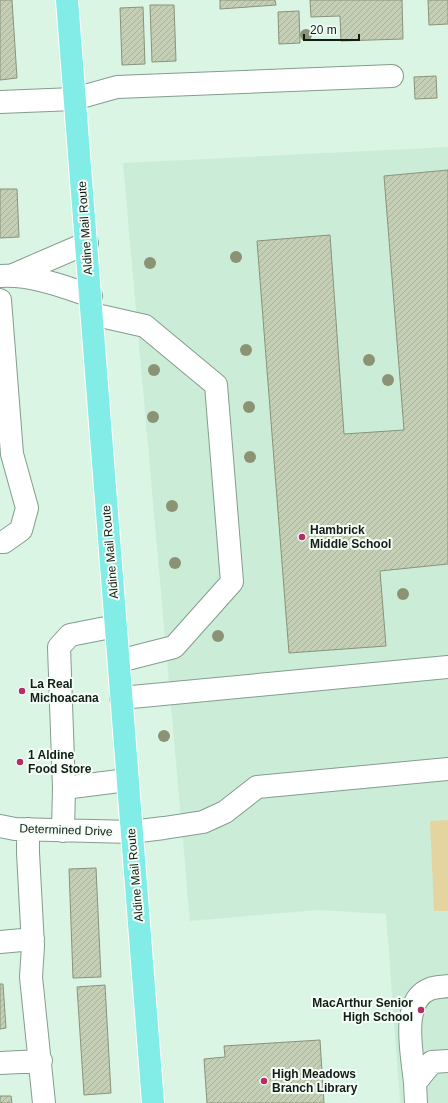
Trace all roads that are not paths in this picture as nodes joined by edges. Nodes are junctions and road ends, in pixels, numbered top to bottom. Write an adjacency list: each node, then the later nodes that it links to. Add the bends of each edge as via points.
1 (67, 0): 3 (main road, Aldine Mail Route)
2 (392, 76): 3 (street, via 117,87)
3 (74, 99): 4 (street); 5 (main road, Aldine Mail Route)
4 (0, 102)
5 (87, 243): 6 (street); 8 (main road, Aldine Mail Route)
6 (7, 275): 8 (street, via 54,284)
7 (0, 300): 9 (street)
8 (91, 305): 11 (main road, Aldine Mail Route); 12 (street, via 145,326 216,385 232,582 174,647)
9 (4, 411): 10 (street, via 12,454 27,508 21,530)
10 (0, 542)
11 (116, 626): 12 (main road, Aldine Mail Route); 17 (street, via 70,635 59,647)
12 (119, 661): 14 (main road, Aldine Mail Route)
13 (448, 667): 14 (street)
14 (122, 698): 16 (main road, Aldine Mail Route)
15 (448, 769): 21 (street, Determined Drive, via 257,787 232,808 203,822)
16 (127, 780): 17 (street); 21 (main road, Aldine Mail Route)
17 (64, 788): 20 (street)
18 (0, 826): 19 (street, Determined Drive)
19 (28, 829): 20 (street, Determined Drive); 22 (street)
20 (63, 830): 21 (street, Determined Drive)
21 (131, 832): 30 (main road, Aldine Mail Route)
22 (33, 939): 23 (street); 26 (street, via 31,977)
23 (0, 942)
24 (448, 986): 28 (street, via 429,989 415,1002 409,1021)
25 (448, 1060): 28 (street, via 432,1062)
26 (41, 1061): 27 (street); 29 (street)
27 (0, 1063)
28 (416, 1093)
29 (44, 1103)
30 (153, 1103)

